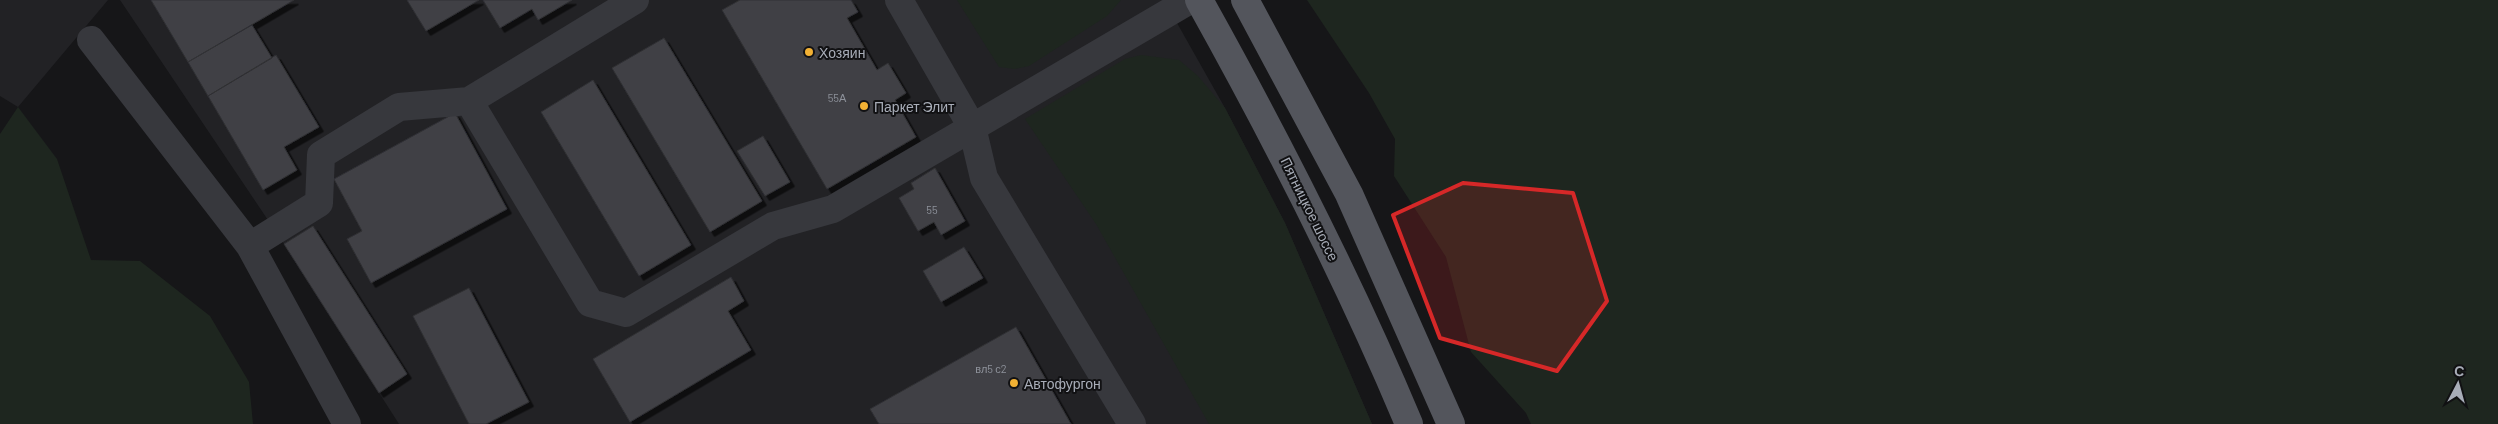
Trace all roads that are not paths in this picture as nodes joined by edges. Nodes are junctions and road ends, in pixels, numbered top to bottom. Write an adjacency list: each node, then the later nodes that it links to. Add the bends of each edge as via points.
1 (636, 0): 7 (lane)
2 (899, 0): 8 (lane)
3 (1190, 0): 8 (lane)
4 (1200, 0): 12 (main road, Пятницкое шоссе, via 1316,219)
5 (1245, 0): 13 (main road, via 1349,194)
6 (91, 40): 9 (lane)
7 (469, 102): 8 (lane, via 590,304 626,313 773,226 833,209); 9 (lane, via 399,107 321,155 319,203)
8 (972, 127): 11 (lane, via 984,178)
9 (250, 246): 10 (lane)
10 (347, 424)
11 (1132, 424)
12 (1410, 424)
13 (1451, 424)

